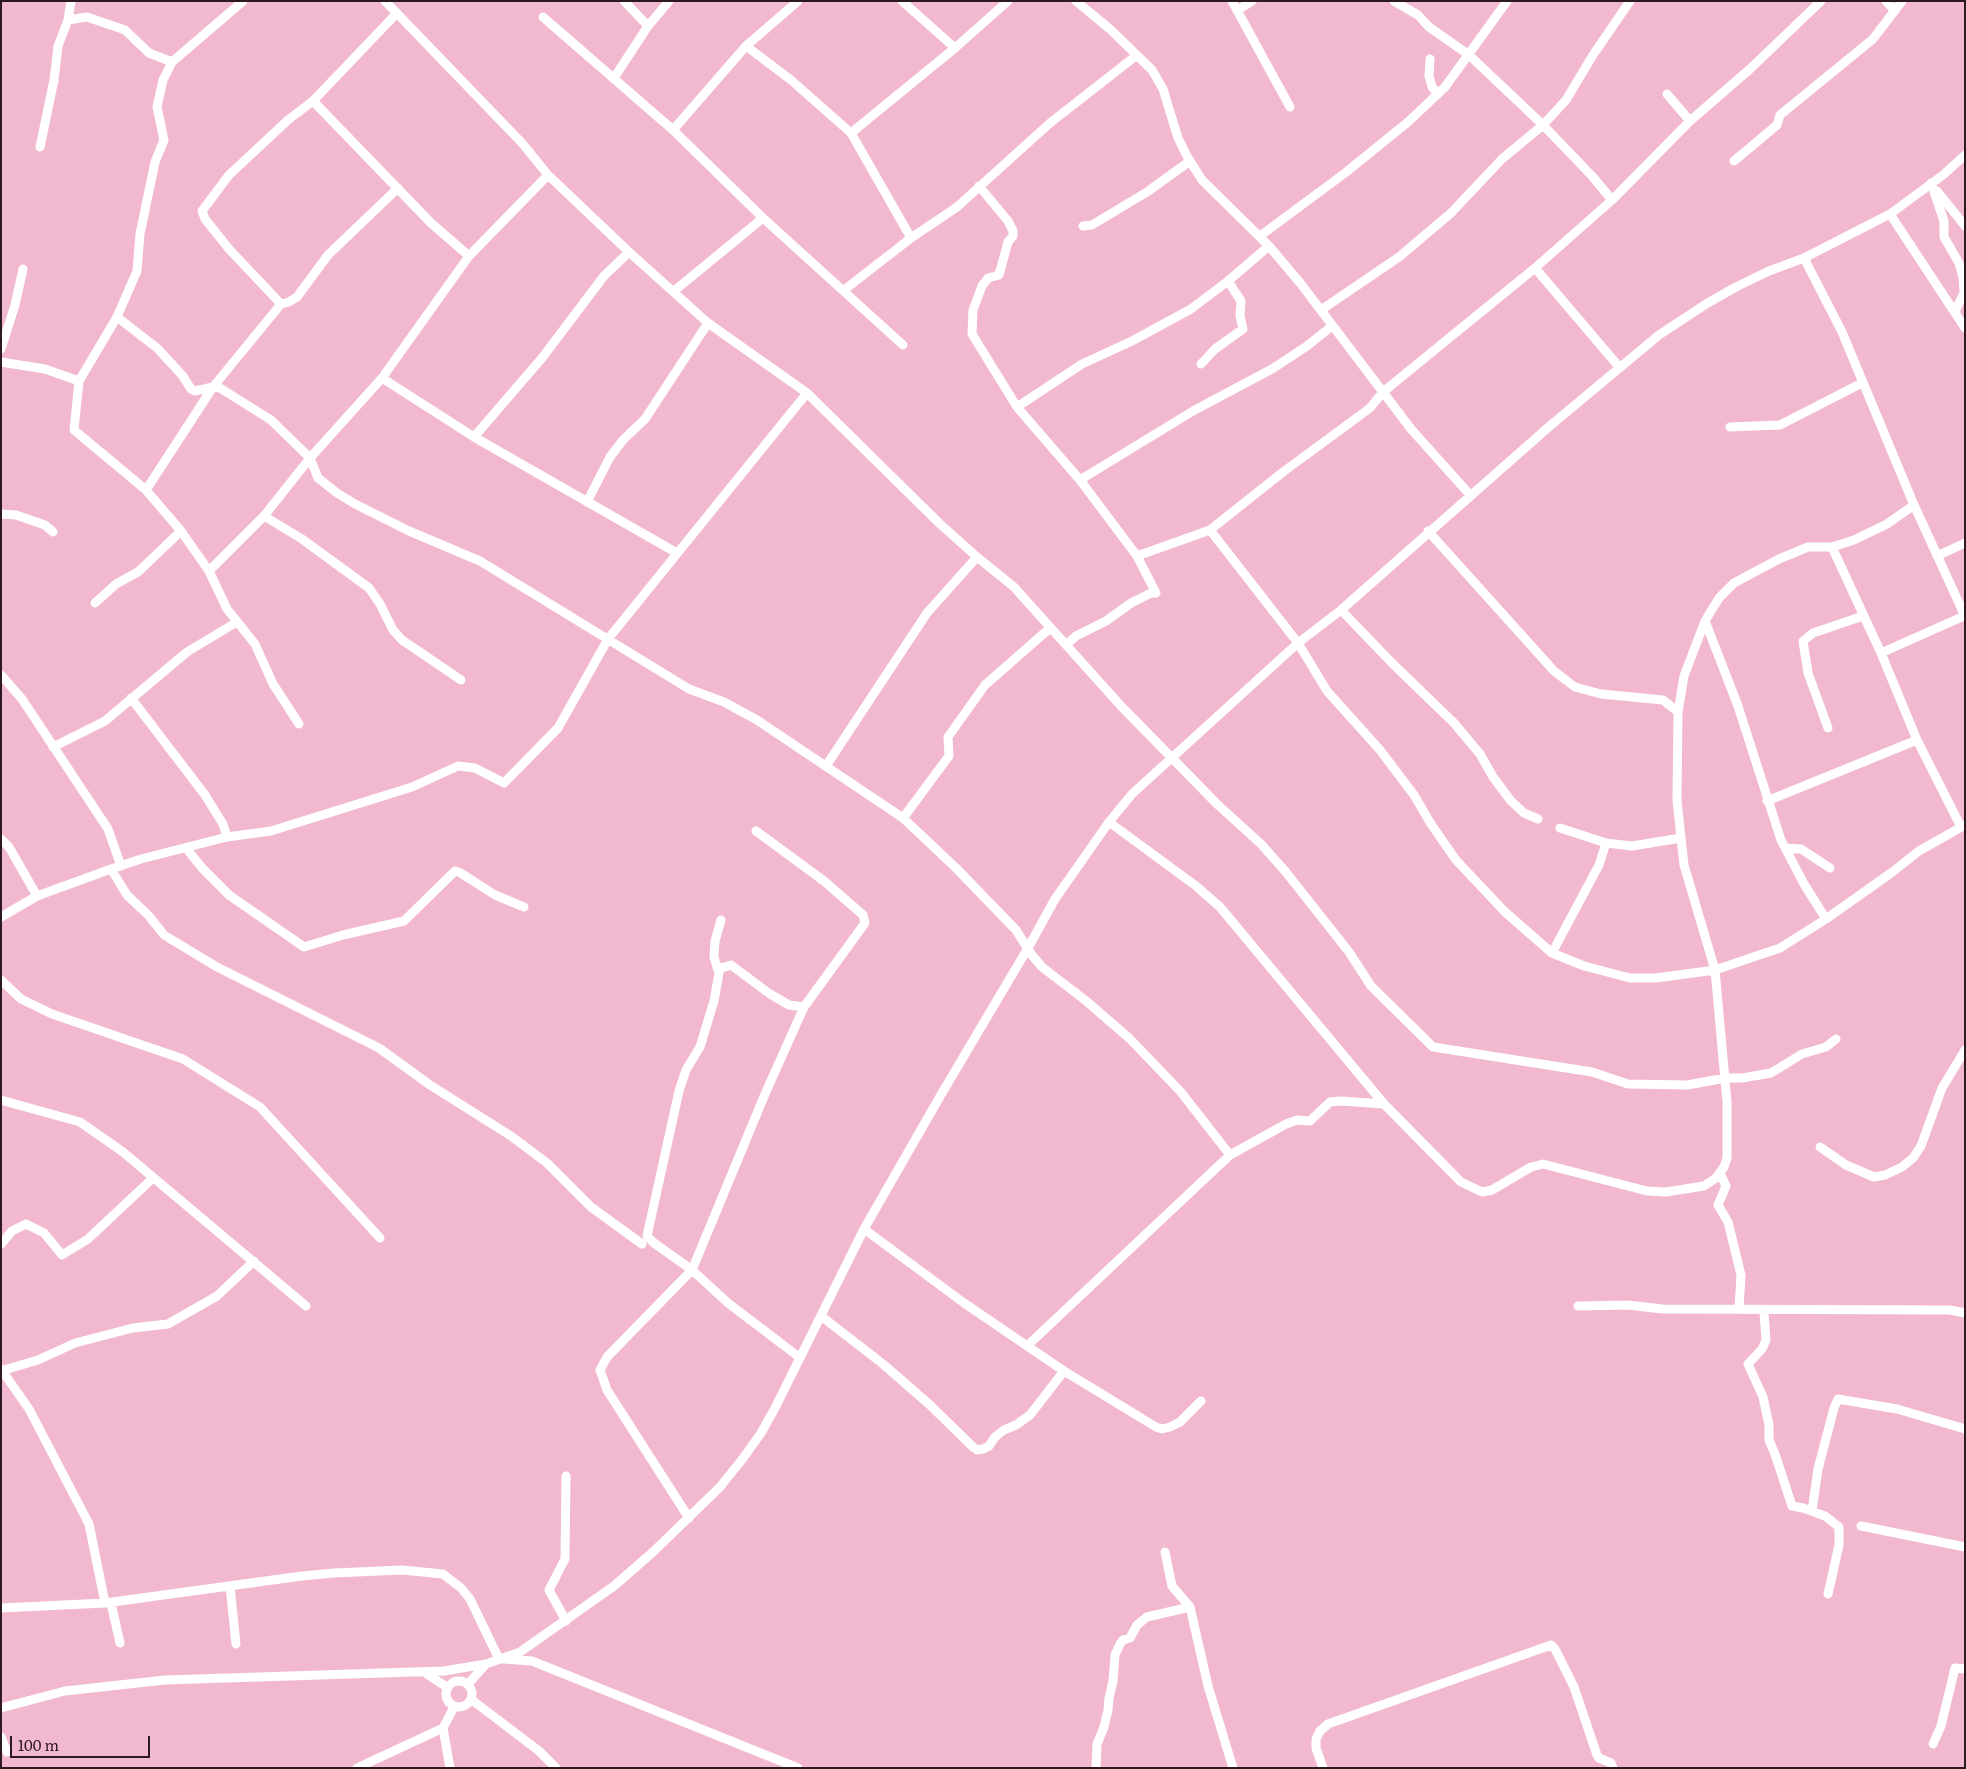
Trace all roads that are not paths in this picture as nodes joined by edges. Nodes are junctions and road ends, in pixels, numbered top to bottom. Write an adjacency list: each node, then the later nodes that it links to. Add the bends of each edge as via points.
1 (71, 1): 22 (street)
2 (243, 1): 29 (street)
3 (385, 1): 20 (street)
4 (624, 1): 23 (street)
5 (668, 1): 23 (street)
6 (798, 1): 24 (street)
7 (902, 1): 25 (street)
8 (1008, 1): 25 (street)
9 (1076, 1): 27 (street)
10 (1232, 1): 18 (street)
11 (1252, 1): 18 (street)
12 (1394, 1): 26 (street, via 1418,15 1429,27)
13 (1507, 1): 26 (street)
14 (1630, 1): 36 (street, via 1592,55 1566,100)
15 (1821, 1): 35 (street)
16 (1886, 1): 19 (street)
17 (1902, 1): 19 (street)
18 (1238, 10): 34 (street)
19 (1895, 11): 42 (street, via 1873,39 1780,115 1777,125)
20 (397, 13): 33 (street); 43 (street, via 522,143)
21 (543, 17): 30 (street)
22 (68, 20): 29 (street, via 86,17 125,30 149,53); 39 (street, via 58,46)
23 (648, 26): 30 (street)
24 (746, 46): 37 (street); 38 (street, via 791,80)
25 (955, 48): 38 (street)
26 (1468, 54): 31 (street); 36 (street)
27 (1137, 55): 41 (street, via 1152,70 1163,89 1178,138); 45 (street, via 1050,123)
28 (1430, 59): 31 (street, via 1432,87)
29 (172, 62): 66 (street, via 163,80 158,106 164,140 155,162 140,234 137,271)
30 (614, 78): 37 (street)
31 (1438, 94): 52 (street, via 1345,173)
32 (1667, 94): 35 (street)
33 (313, 102): 46 (street); 63 (street, via 288,120 229,175 202,211 205,220 229,250)
34 (1290, 107)
35 (1690, 121): 47 (street)
36 (1543, 125): 47 (street); 64 (street, via 1502,159 1451,213 1399,257)
37 (673, 130): 49 (street)
38 (851, 133): 53 (street)
39 (40, 147)
40 (1965, 155): 44 (street)
41 (1190, 161): 50 (street, via 1092,226); 52 (street, via 1202,180)
42 (1734, 161)
43 (548, 176): 55 (street); 56 (street)
44 (1932, 184): 48 (street); 51 (street); 65 (street, via 1944,220 1944,237 1960,263 1963,277 1964,293)
45 (979, 186): 53 (street, via 957,207); 81 (street, via 1008,221 1013,236 1008,242 1000,275 988,278 982,286 973,310 972,334)
46 (398, 188): 56 (street); 63 (street, via 328,255 297,297)
47 (1612, 200): 58 (street)
48 (1890, 214): 57 (street); 65 (street)
49 (763, 218): 61 (street); 62 (street)
50 (1083, 226)
51 (1965, 226)
52 (1260, 236): 54 (street)
53 (911, 238): 61 (street)
54 (1270, 246): 60 (street); 64 (street)
55 (629, 252): 62 (street); 83 (street, via 604,276 542,358)
56 (469, 256): 75 (street)
57 (1804, 258): 74 (street, via 1768,271 1706,304 1659,335); 77 (street, via 1842,332)
58 (1535, 268): 74 (street); 79 (street)
59 (23, 269): 71 (street)
60 (1228, 281): 73 (street, via 1241,301 1243,329); 81 (street, via 1191,309 1082,364)
61 (844, 290): 70 (street)
62 (674, 291): 67 (street)
63 (281, 304): 78 (street)
64 (1321, 310): 68 (street)
65 (1955, 311): 69 (street)
66 (118, 317): 76 (street); 78 (street, via 157,348 192,389)
67 (708, 322): 80 (street); 88 (street, via 644,419 610,457)
68 (1332, 326): 79 (street); 85 (street, via 1272,369 1193,411)
69 (1965, 328)
70 (903, 345)
71 (1, 349)
72 (1, 362): 76 (street, via 45,369)
73 (1200, 364)
74 (1620, 368): 87 (street)
75 (382, 378): 83 (street); 84 (street)
76 (79, 381): 86 (street, via 74,430)
77 (1862, 383): 82 (street, via 1780,425); 89 (street)
78 (213, 387): 84 (street, via 220,388 271,420); 86 (street)
79 (1383, 392): 87 (street, via 1411,429); 92 (street, via 1370,408)
80 (807, 393): 98 (street); 101 (street)
81 (1016, 407): 85 (street)
82 (1730, 427)
83 (474, 437): 88 (street)
84 (310, 458): 91 (street); 110 (street, via 318,478 355,504 480,561)
85 (1080, 480): 99 (street)
86 (146, 490): 93 (street)
87 (1471, 496): 95 (street)
88 (587, 502): 98 (street)
89 (1914, 506): 97 (street, via 1887,524); 100 (street)
90 (1, 514): 94 (street, via 45,525)
91 (264, 516): 102 (street); 115 (street, via 302,539 369,588 402,640)
92 (1210, 530): 99 (street); 111 (street)
93 (181, 531): 102 (street); 103 (street, via 138,572 116,584)
94 (53, 532)
95 (1428, 532): 104 (street); 117 (street, via 1554,671 1575,687 1601,694 1663,700)
96 (1965, 544): 100 (street)
97 (1832, 547): 105 (street); 107 (street, via 1808,547 1734,583 1718,598)
98 (677, 553): 110 (street)
99 (1137, 556): 112 (street, via 1156,593 1131,603)
100 (1937, 556): 106 (street)
101 (977, 557): 109 (street, via 1014,587); 123 (street, via 927,613)
102 (209, 571): 108 (street, via 227,609)
103 (96, 602)
104 (1341, 610): 111 (street); 126 (street, via 1454,723 1511,800 1524,813)
105 (1863, 616): 113 (street); 119 (street, via 1813,633 1803,641 1808,673)
106 (1965, 616): 113 (street)
107 (1705, 621): 117 (street, via 1684,676); 124 (street, via 1738,706)
108 (237, 622): 116 (street, via 187,652); 118 (street, via 255,644 274,684)
109 (1050, 628): 112 (street); 125 (street, via 985,685 948,737 949,756)
110 (608, 640): 123 (street, via 689,689 724,702 757,720); 131 (street, via 558,728 504,783 475,768 458,766 412,787 271,831)
111 (1298, 643): 122 (street); 146 (street, via 1327,691 1380,750 1456,860 1505,912)
112 (1066, 645): 122 (street)
113 (1881, 653): 120 (street)
114 (1, 675): 121 (street, via 22,699)
115 (461, 680)
116 (132, 698): 121 (street, via 105,721); 131 (street, via 205,795)
117 (1678, 712): 132 (street, via 1677,800)
118 (299, 724)
119 (1828, 728)
120 (1918, 740): 124 (street); 128 (street)
121 (53, 747): 137 (street, via 108,829)
122 (1172, 756): 127 (street, via 1132,794); 153 (street, via 1273,857 1350,952 1371,986 1433,1047 1592,1072 1628,1084 1687,1085)
123 (826, 766): 125 (street)
124 (1767, 801): 136 (street)
125 (903, 818): 145 (street, via 997,910)
126 (1538, 819)
127 (1109, 822): 145 (street, via 1055,900); 155 (street, via 1220,907)
128 (1963, 826): 143 (street, via 1919,851)
129 (1560, 828): 134 (street)
130 (756, 831): 150 (street, via 824,881 865,919)
131 (227, 837): 135 (street)
132 (1681, 838): 134 (street, via 1640,846); 148 (street, via 1684,865)
133 (1, 839): 140 (street)
134 (1606, 843): 146 (street, via 1599,866)
135 (186, 848): 137 (street); 141 (street, via 229,895 304,947 404,921 455,871 495,895)
136 (1785, 848): 138 (street, via 1801,849); 143 (street)
137 (121, 866): 139 (street)
138 (1830, 868)
139 (111, 869): 140 (street); 163 (street, via 126,895 164,935 217,967 379,1048 547,1163 590,1206)
140 (37, 896): 142 (street)
141 (524, 907)
142 (1, 917)
143 (1826, 919): 148 (street, via 1780,948)
144 (721, 920): 147 (street, via 714,957)
145 (1028, 948): 157 (street, via 1042,967 1129,1038 1180,1091); 160 (street)
146 (1552, 954): 148 (street, via 1630,978)
147 (719, 969): 150 (street, via 731,965 789,1005); 165 (street, via 714,1001 700,1047 686,1070 679,1091 647,1236)
148 (1715, 970): 153 (street)
149 (1, 980): 161 (street, via 20,999 52,1014 183,1060 260,1106)
150 (804, 1007): 165 (street)
151 (1836, 1039): 153 (street, via 1826,1047 1796,1057 1771,1073)
152 (1965, 1050): 156 (street, via 1942,1088 1921,1146 1902,1167 1874,1177 1846,1165)
153 (1726, 1078): 158 (street, via 1727,1158)
154 (1, 1100): 159 (street, via 80,1122)
155 (1384, 1104): 157 (street, via 1330,1102 1310,1121 1297,1120 1286,1124); 158 (street, via 1461,1182 1482,1192 1543,1164 1633,1188 1666,1192 1704,1186)
156 (1820, 1147)
157 (1230, 1155): 172 (street)
158 (1720, 1173): 168 (street, via 1726,1186 1718,1205 1728,1222 1741,1275)
159 (153, 1178): 162 (street, via 88,1239 62,1255 44,1233 26,1224 7,1235); 164 (street)
160 (864, 1229): 171 (street); 172 (street)
161 (380, 1238)
162 (1, 1244)
163 (642, 1244)
164 (254, 1261): 166 (street); 174 (street, via 217,1296 168,1324 133,1328 75,1342 38,1360)
165 (692, 1270): 173 (street); 180 (street, via 607,1357 600,1370 607,1390)
166 (306, 1306)
167 (1578, 1306): 168 (street)
168 (1739, 1309): 170 (street, via 1950,1310)
169 (1764, 1313): 179 (street, via 1766,1340 1748,1364 1763,1397 1769,1440 1792,1506)
170 (1965, 1313)
171 (821, 1316): 173 (street); 175 (street, via 889,1370 977,1450 983,1450 1004,1430 1030,1415)
172 (1028, 1346): 175 (street)
173 (799, 1357): 180 (street, via 775,1408 744,1457)
174 (2, 1370): 186 (street, via 29,1409 89,1524)
175 (1064, 1371): 176 (street, via 1162,1429 1180,1422)
176 (1201, 1401)
177 (1965, 1429): 179 (street, via 1897,1409 1838,1399 1818,1469)
178 (566, 1476): 189 (street, via 565,1559 549,1590)
179 (1812, 1511): 185 (street, via 1825,1516 1838,1527 1839,1544)
180 (689, 1518): 189 (street, via 614,1586)
181 (1861, 1526): 182 (street)
182 (1965, 1547)
183 (1165, 1552): 187 (street, via 1172,1586)
184 (230, 1586): 186 (street); 191 (street); 192 (street, via 368,1571 443,1574 470,1599)
185 (1828, 1594)
186 (108, 1603): 188 (street); 190 (street)
187 (1190, 1607): 209 (street, via 1146,1618 1130,1638 1120,1644 1115,1655 1108,1710 1097,1744); 210 (street, via 1208,1686)
188 (1, 1608)
189 (566, 1621): 192 (street, via 520,1652)
190 (120, 1643)
191 (236, 1644)
192 (499, 1659): 193 (street); 208 (street, via 532,1661)
193 (486, 1664): 195 (street); 196 (street)
194 (1965, 1669): 203 (street, via 1955,1668)
195 (424, 1672): 197 (street); 200 (street, via 165,1680 65,1691)
196 (468, 1684): 197 (street, via 455,1682); 198 (street, via 473,1691)
197 (448, 1688): 199 (street, via 447,1699)
198 (472, 1700): 199 (street, via 461,1708); 207 (street)
199 (454, 1707): 201 (street)
200 (1, 1708)
201 (443, 1728): 205 (street); 206 (street)
202 (1, 1737): 204 (street)
203 (1933, 1744)
204 (7, 1752)
205 (357, 1768)
206 (450, 1768)
207 (556, 1768)
208 (798, 1768)
209 (1096, 1768)
210 (1233, 1768)
211 (1323, 1768): 212 (street, via 1316,1739 1328,1724 1551,1645 1574,1687 1597,1755 1611,1763)
212 (1613, 1768)

